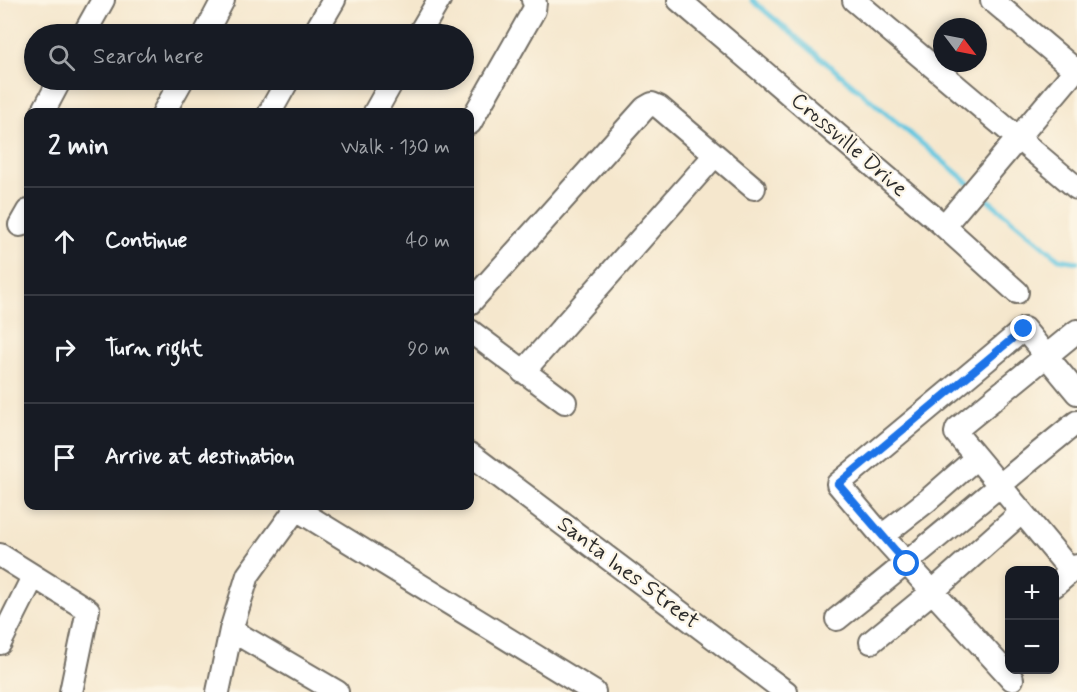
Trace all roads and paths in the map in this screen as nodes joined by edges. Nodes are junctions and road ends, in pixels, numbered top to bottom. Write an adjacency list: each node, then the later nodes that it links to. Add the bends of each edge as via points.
1 (103, 0): 9 (street)
2 (224, 0): 10 (street)
3 (334, 0): 11 (street)
4 (439, 0): 12 (street)
5 (533, 0): 22 (street, via 534,10)
6 (679, 0): 27 (street, Crossville Drive)
7 (854, 0): 23 (street)
8 (992, 0): 13 (street)
9 (90, 24)
10 (211, 24)
11 (320, 24)
12 (425, 24)
13 (1076, 69): 23 (street)
14 (55, 90): 18 (street)
15 (176, 90): 19 (street)
16 (282, 90): 20 (street)
17 (387, 90): 21 (street)
18 (45, 108)
19 (166, 108)
20 (272, 108)
21 (377, 108)
22 (474, 116)
23 (1018, 139): 26 (street); 27 (street)
24 (715, 155): 25 (street); 29 (street, via 659,107 652,104 645,108); 33 (street)
25 (754, 188)
26 (1077, 188)
27 (944, 226): 28 (street, Crossville Drive)
28 (1017, 291)
29 (474, 299)
30 (1077, 331): 32 (street)
31 (474, 334): 33 (street)
32 (1046, 356): 34 (street); 38 (street, via 957,429 957,436); 43 (street, via 1024,329 838,484)
33 (523, 372): 35 (street)
34 (1074, 382)
35 (565, 402)
36 (1077, 422): 39 (street)
37 (474, 457): 58 (street, Santa Ines Street)
38 (976, 459): 39 (street); 43 (street)
39 (998, 486): 42 (street); 45 (street)
40 (295, 510): 50 (street, via 248,575)
41 (302, 510): 57 (street)
42 (1022, 512): 46 (street); 48 (street)
43 (882, 536): 45 (street)
44 (0, 555): 47 (street)
45 (907, 564): 48 (street); 49 (street)
46 (1068, 574)
47 (33, 578): 52 (street); 54 (street, via 88,610)
48 (932, 592): 51 (street); 53 (street)
49 (837, 619)
50 (231, 630): 55 (street); 56 (street)
51 (871, 642)
52 (0, 643)
53 (1010, 680)
54 (71, 692)
55 (218, 692)
56 (337, 692)
57 (594, 692)
58 (786, 692)

